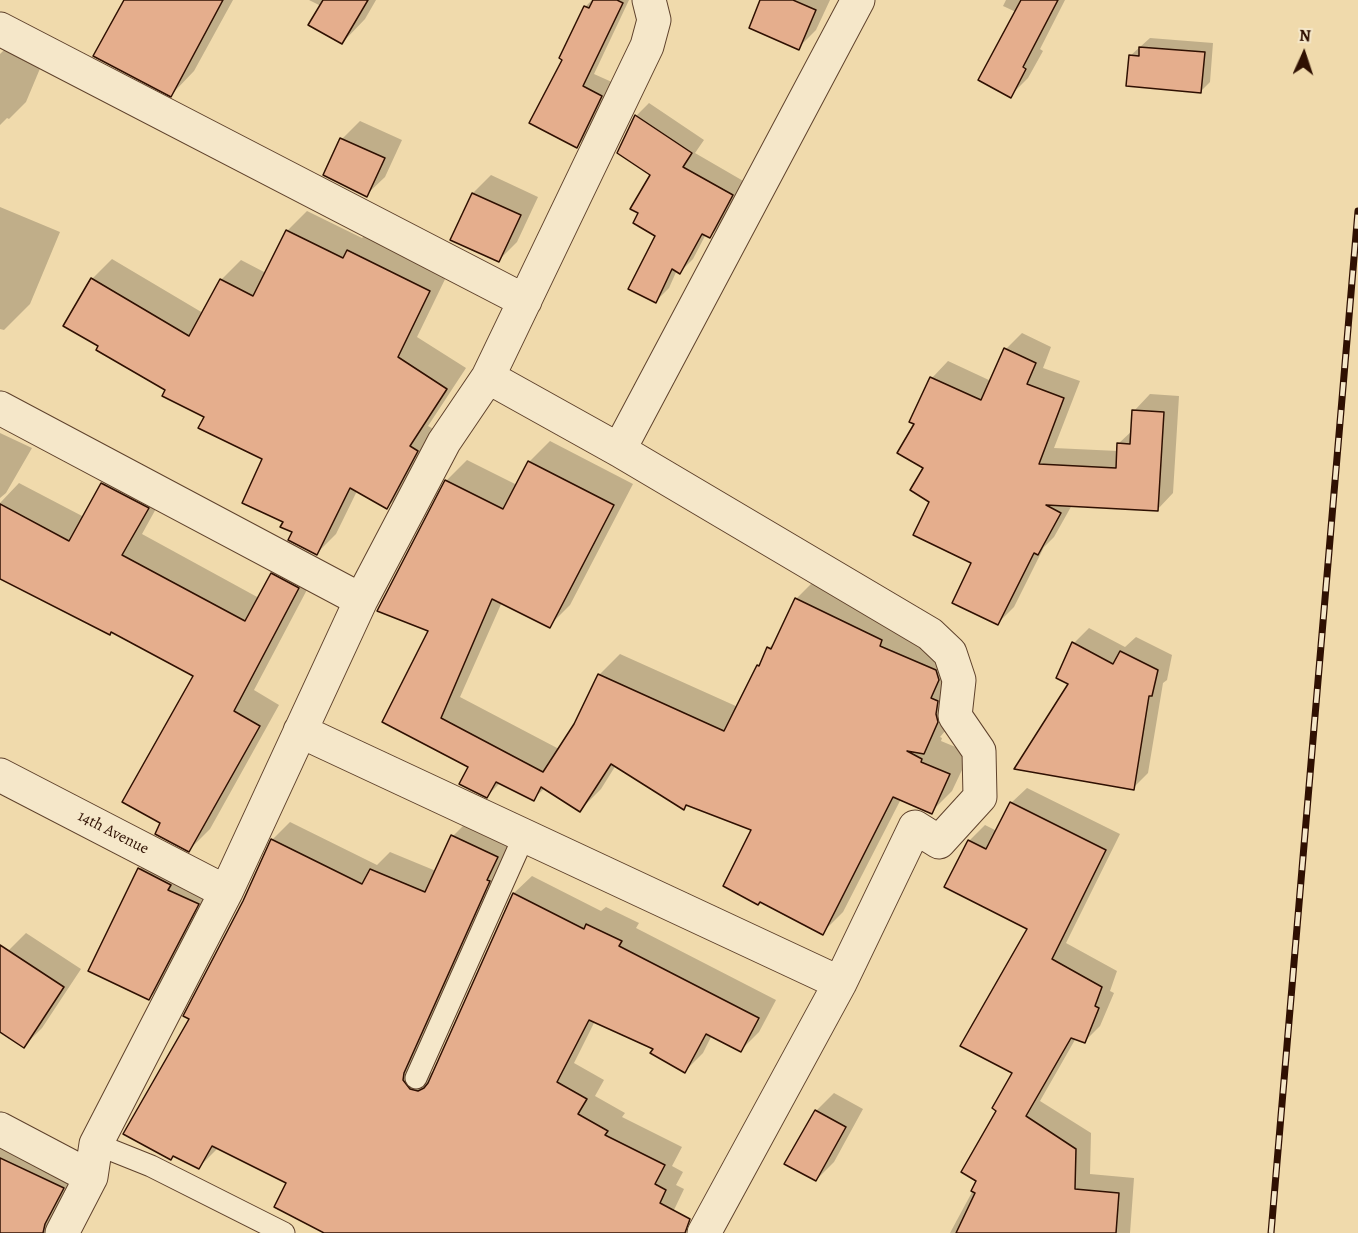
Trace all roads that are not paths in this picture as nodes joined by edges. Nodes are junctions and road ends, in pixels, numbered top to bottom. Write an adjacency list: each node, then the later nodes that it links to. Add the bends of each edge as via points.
1 (649, 0): 4 (street, via 654,20 647,46)
2 (858, 0): 7 (street)
3 (0, 29): 4 (street)
4 (525, 301): 5 (street)
5 (488, 377): 7 (street); 8 (street, via 444,442)
6 (0, 408): 8 (street)
7 (619, 450): 13 (street, via 930,634 950,653 959,680 955,716 979,751 980,797 939,843 915,827)
8 (361, 600): 9 (street)
9 (300, 731): 11 (street); 12 (street)
10 (0, 775): 12 (street, 14th Avenue)
11 (524, 836): 13 (street); 14 (lane)
12 (226, 892): 16 (street)
13 (840, 983): 20 (street)
14 (416, 1078)
15 (0, 1129): 17 (street)
16 (96, 1144): 17 (street); 19 (lane, via 151,1166)
17 (91, 1177): 18 (street)
18 (62, 1233)
19 (284, 1233)
20 (704, 1233)

